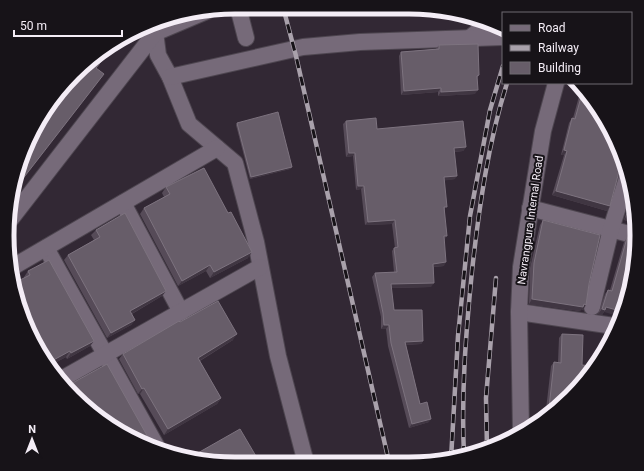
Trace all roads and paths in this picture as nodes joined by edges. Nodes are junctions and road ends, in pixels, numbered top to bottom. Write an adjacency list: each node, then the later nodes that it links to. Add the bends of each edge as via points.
1 (240, 14): 7 (street)
2 (483, 27): 5 (street)
3 (155, 29): 8 (street, via 158,55)
4 (153, 30): 14 (street)
5 (471, 37): 6 (street); 8 (street, via 303,47)
6 (502, 37)
7 (246, 38)
8 (170, 77): 10 (street, via 189,124)
9 (556, 84): 13 (street, Navrangpura Internal Road, via 543,131)
10 (218, 148): 12 (street); 19 (street, via 235,163)
11 (624, 186): 15 (street)
12 (123, 203): 17 (street); 21 (street)
13 (530, 208): 15 (street); 22 (street, Navrangpura Internal Road, via 521,267)
14 (15, 213)
15 (611, 229): 16 (street); 20 (street)
16 (630, 234)
17 (46, 248): 18 (street); 24 (street)
18 (16, 265)
19 (260, 267): 21 (street); 28 (street, via 278,356)
20 (592, 307)
21 (181, 312): 24 (street)
22 (519, 312): 23 (street); 26 (street, Navrangpura Internal Road)
23 (610, 325)
24 (105, 355): 25 (street); 27 (street)
25 (65, 377)
26 (521, 426)
27 (153, 441)
28 (304, 457)

